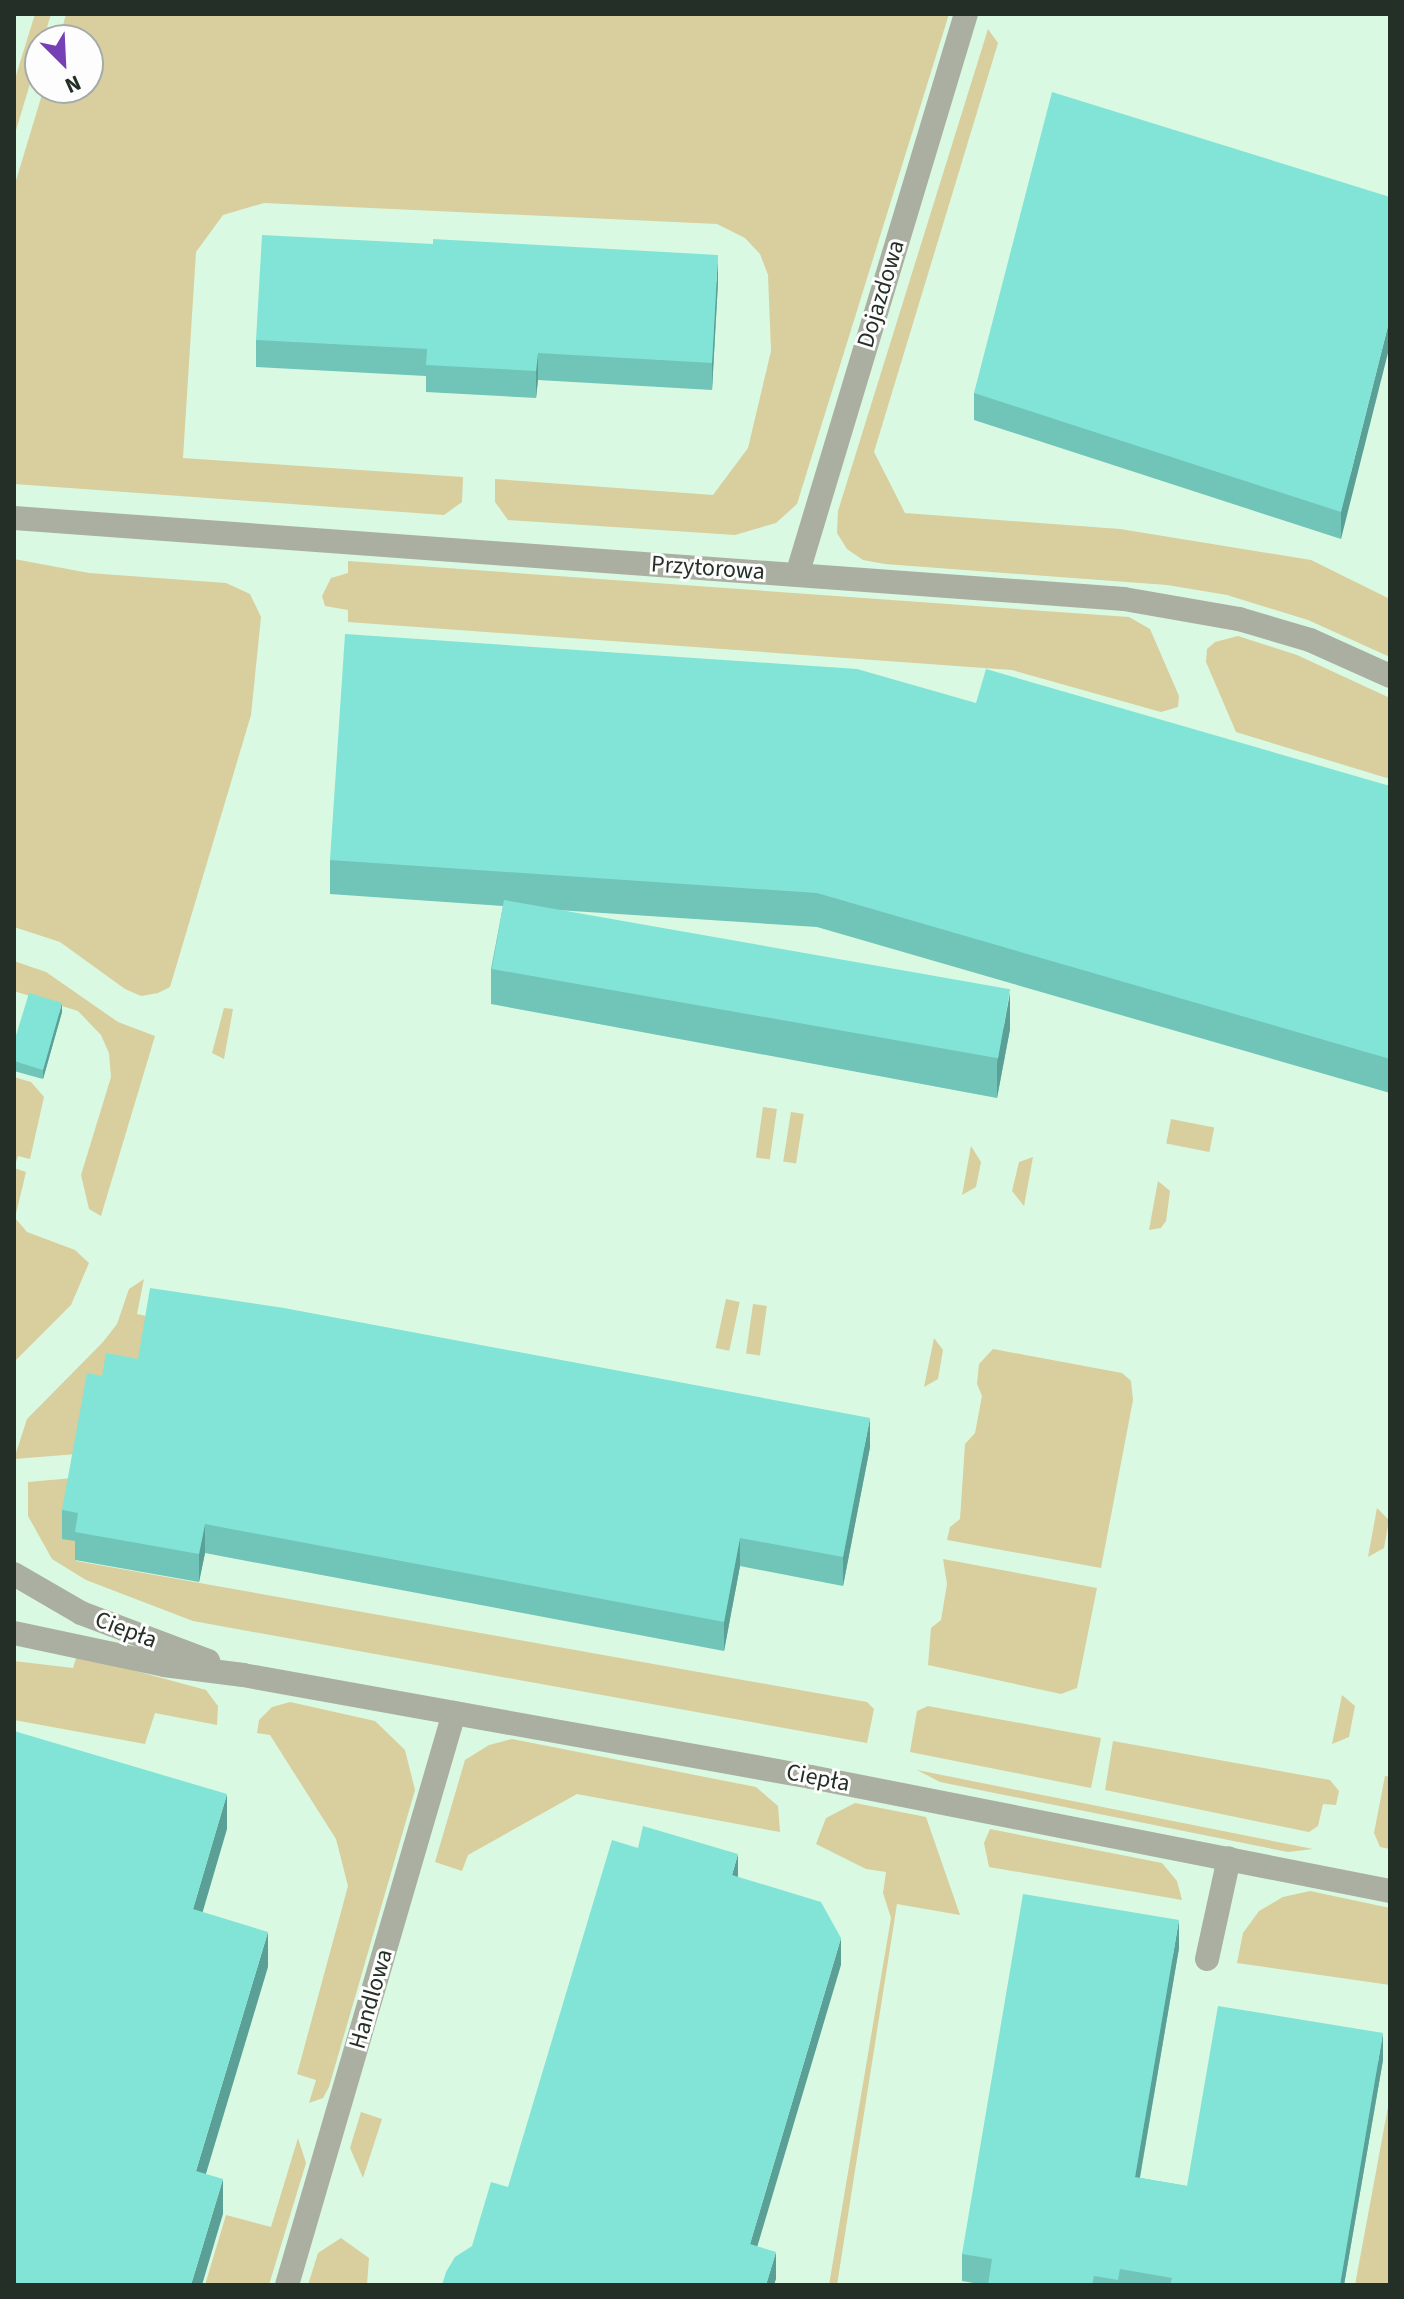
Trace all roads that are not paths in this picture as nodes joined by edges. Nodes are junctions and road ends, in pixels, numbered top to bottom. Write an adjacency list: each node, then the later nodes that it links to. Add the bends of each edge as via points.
1 (966, 14): 3 (street, Dojazdowa)
2 (14, 518): 3 (street, Przytorowa)
3 (797, 575): 4 (street, Przytorowa, via 1179,606 1310,640)
4 (1390, 676)
5 (14, 1574): 7 (street, Ciepła, via 81,1613)
6 (14, 1633): 7 (street, Ciepła, via 164,1665)
7 (243, 1675): 8 (street, Ciepła)
8 (454, 1713): 9 (street, Ciepła); 12 (street, Handlowa)
9 (1229, 1858): 10 (street, Ciepła); 11 (street)
10 (1390, 1891)
11 (1207, 1959)
12 (287, 2285)

